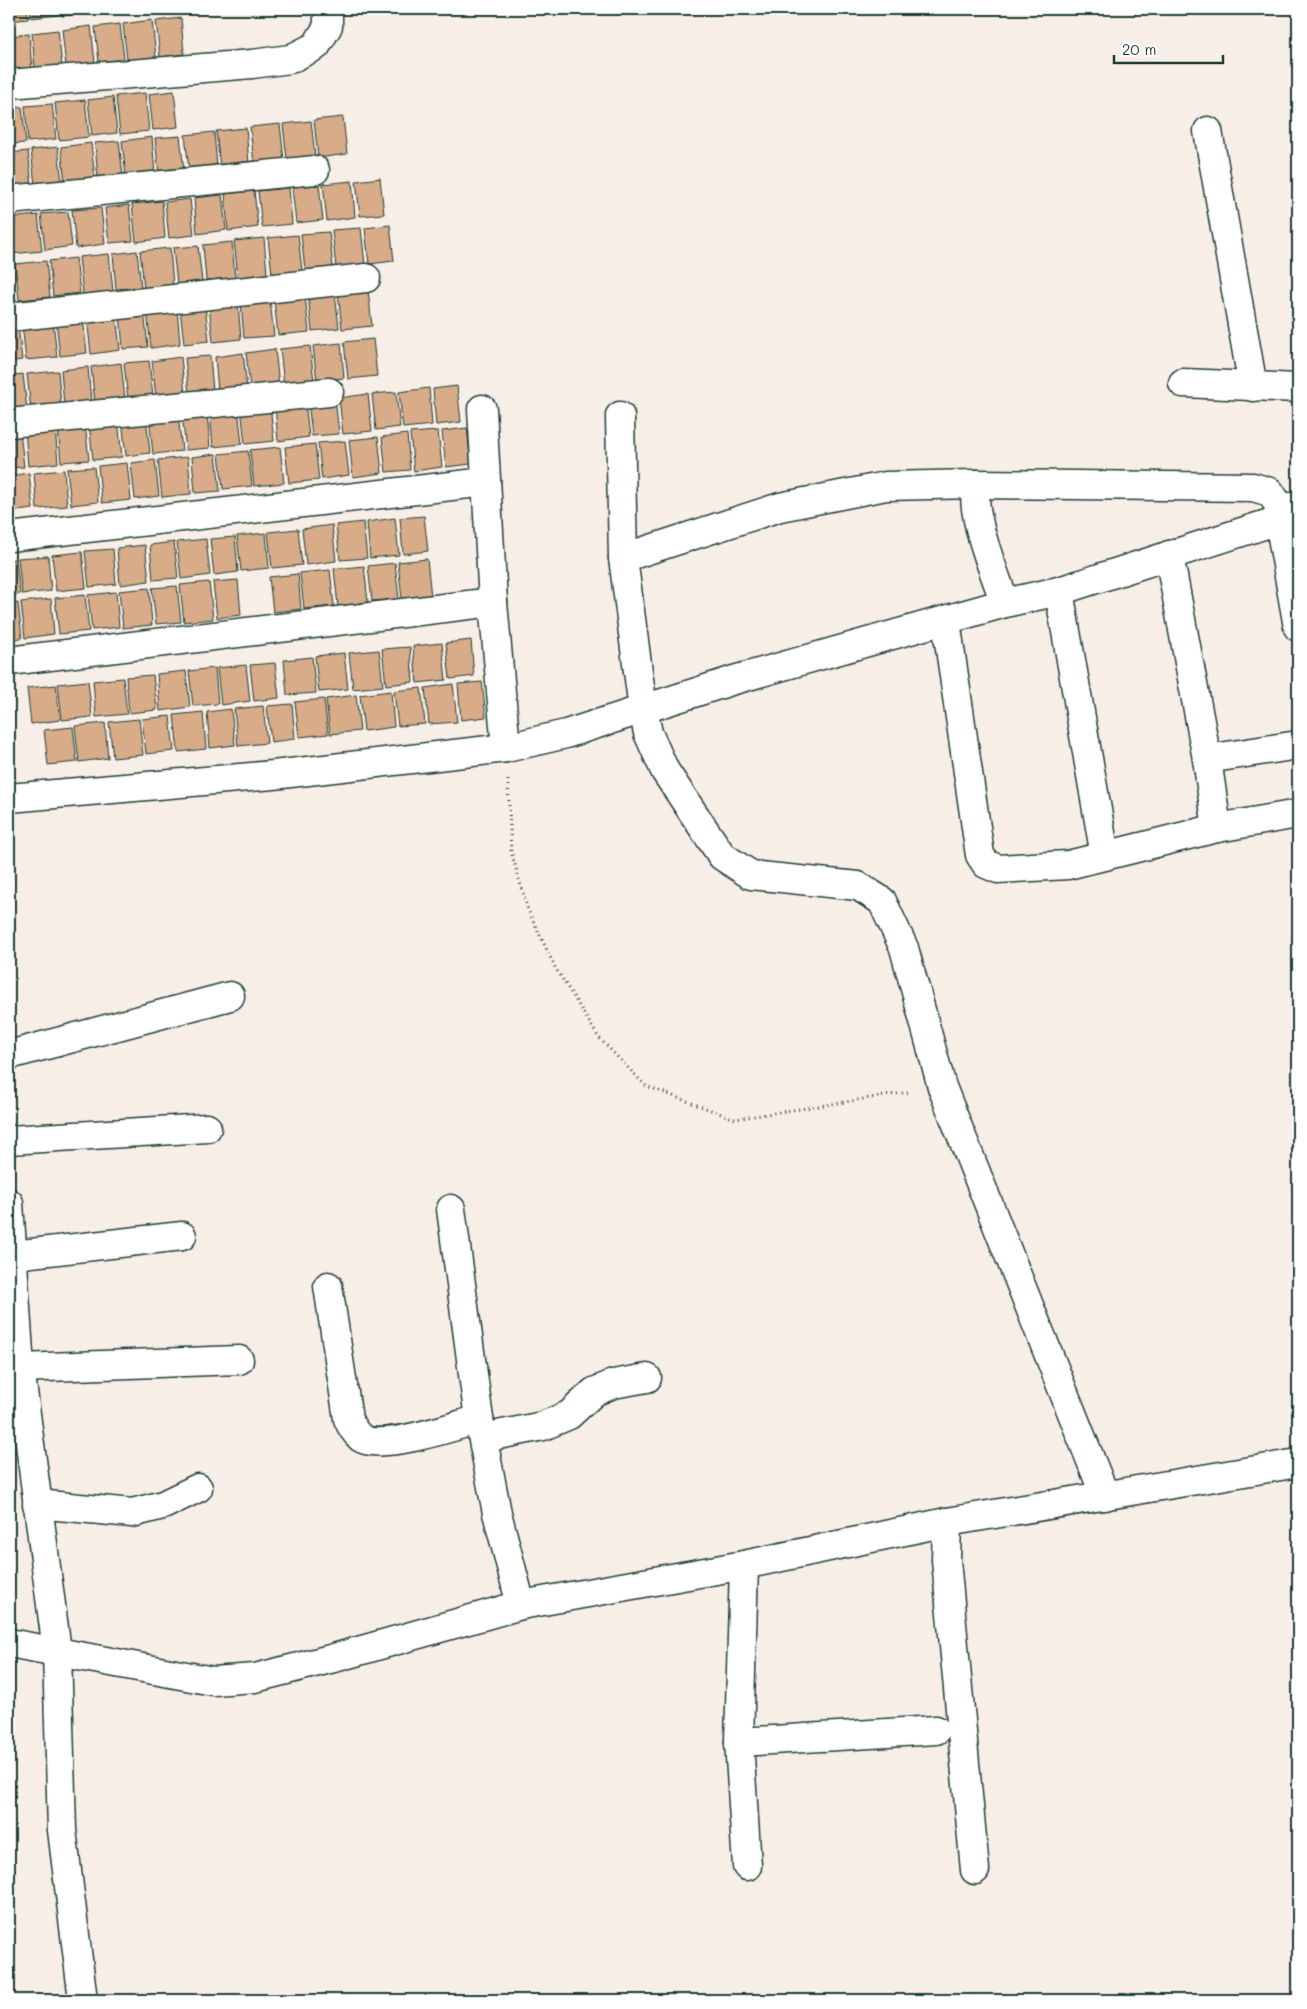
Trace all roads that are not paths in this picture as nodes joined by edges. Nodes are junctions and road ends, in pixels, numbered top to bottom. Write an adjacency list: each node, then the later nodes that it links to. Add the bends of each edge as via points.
1 (328, 9): 2 (street, via 328,26 316,46 290,59)
2 (9, 84)
3 (1208, 131): 9 (street)
4 (315, 170): 5 (street)
5 (9, 200)
6 (366, 278): 7 (street)
7 (9, 317)
8 (1183, 383): 9 (street)
9 (1253, 387): 10 (street)
10 (1298, 388)
11 (329, 392): 14 (street)
12 (482, 409): 15 (street)
13 (620, 416): 20 (street)
14 (9, 423)
15 (486, 482): 18 (street); 22 (street)
16 (976, 484): 17 (street, via 1253,487 1270,492); 20 (street, via 886,486 780,507); 23 (street, via 976,515)
17 (1286, 511): 19 (street); 25 (street)
18 (9, 537)
19 (1168, 555): 21 (street); 30 (street)
20 (623, 558): 27 (street)
21 (1059, 591): 23 (street); 34 (street)
22 (493, 602): 26 (street); 29 (street)
23 (1005, 603): 24 (street)
24 (946, 621): 27 (street); 34 (street, via 980,855 986,864 998,869 1068,865)
25 (1298, 627)
26 (9, 661)
27 (643, 709): 29 (street, via 566,734); 50 (street, via 648,732 665,771 722,856 751,875 858,886 882,901 904,948 942,1087)
28 (1298, 745): 30 (street)
29 (506, 748): 31 (street, via 273,775)
30 (1208, 759): 33 (street)
31 (9, 798)
32 (1298, 814): 33 (street)
33 (1217, 828): 34 (street)
34 (1105, 856)
35 (230, 996): 36 (street)
36 (9, 1055)
37 (207, 1128): 38 (street)
38 (9, 1140)
39 (9, 1203): 42 (street)
40 (451, 1208): 47 (street)
41 (182, 1236): 42 (street)
42 (13, 1255): 45 (street)
43 (328, 1286): 47 (street, via 348,1419 355,1432 371,1442)
44 (239, 1360): 45 (street)
45 (20, 1368): 51 (street)
46 (647, 1378): 47 (street, via 613,1384 594,1392 569,1415 543,1426)
47 (481, 1428): 54 (street, via 497,1513)
48 (1298, 1463): 50 (street)
49 (198, 1488): 51 (street, via 163,1505 132,1513)
50 (1105, 1496): 52 (street)
51 (37, 1504): 56 (street)
52 (947, 1522): 53 (street); 60 (street, via 946,1560)
53 (744, 1565): 54 (street); 58 (street)
54 (521, 1605): 56 (street, via 255,1678 213,1681)
55 (9, 1644): 56 (street)
56 (56, 1651): 61 (street, via 62,1830)
57 (936, 1730): 58 (street)
58 (739, 1742): 59 (street)
59 (747, 1866)
60 (975, 1870)
61 (83, 2000)

